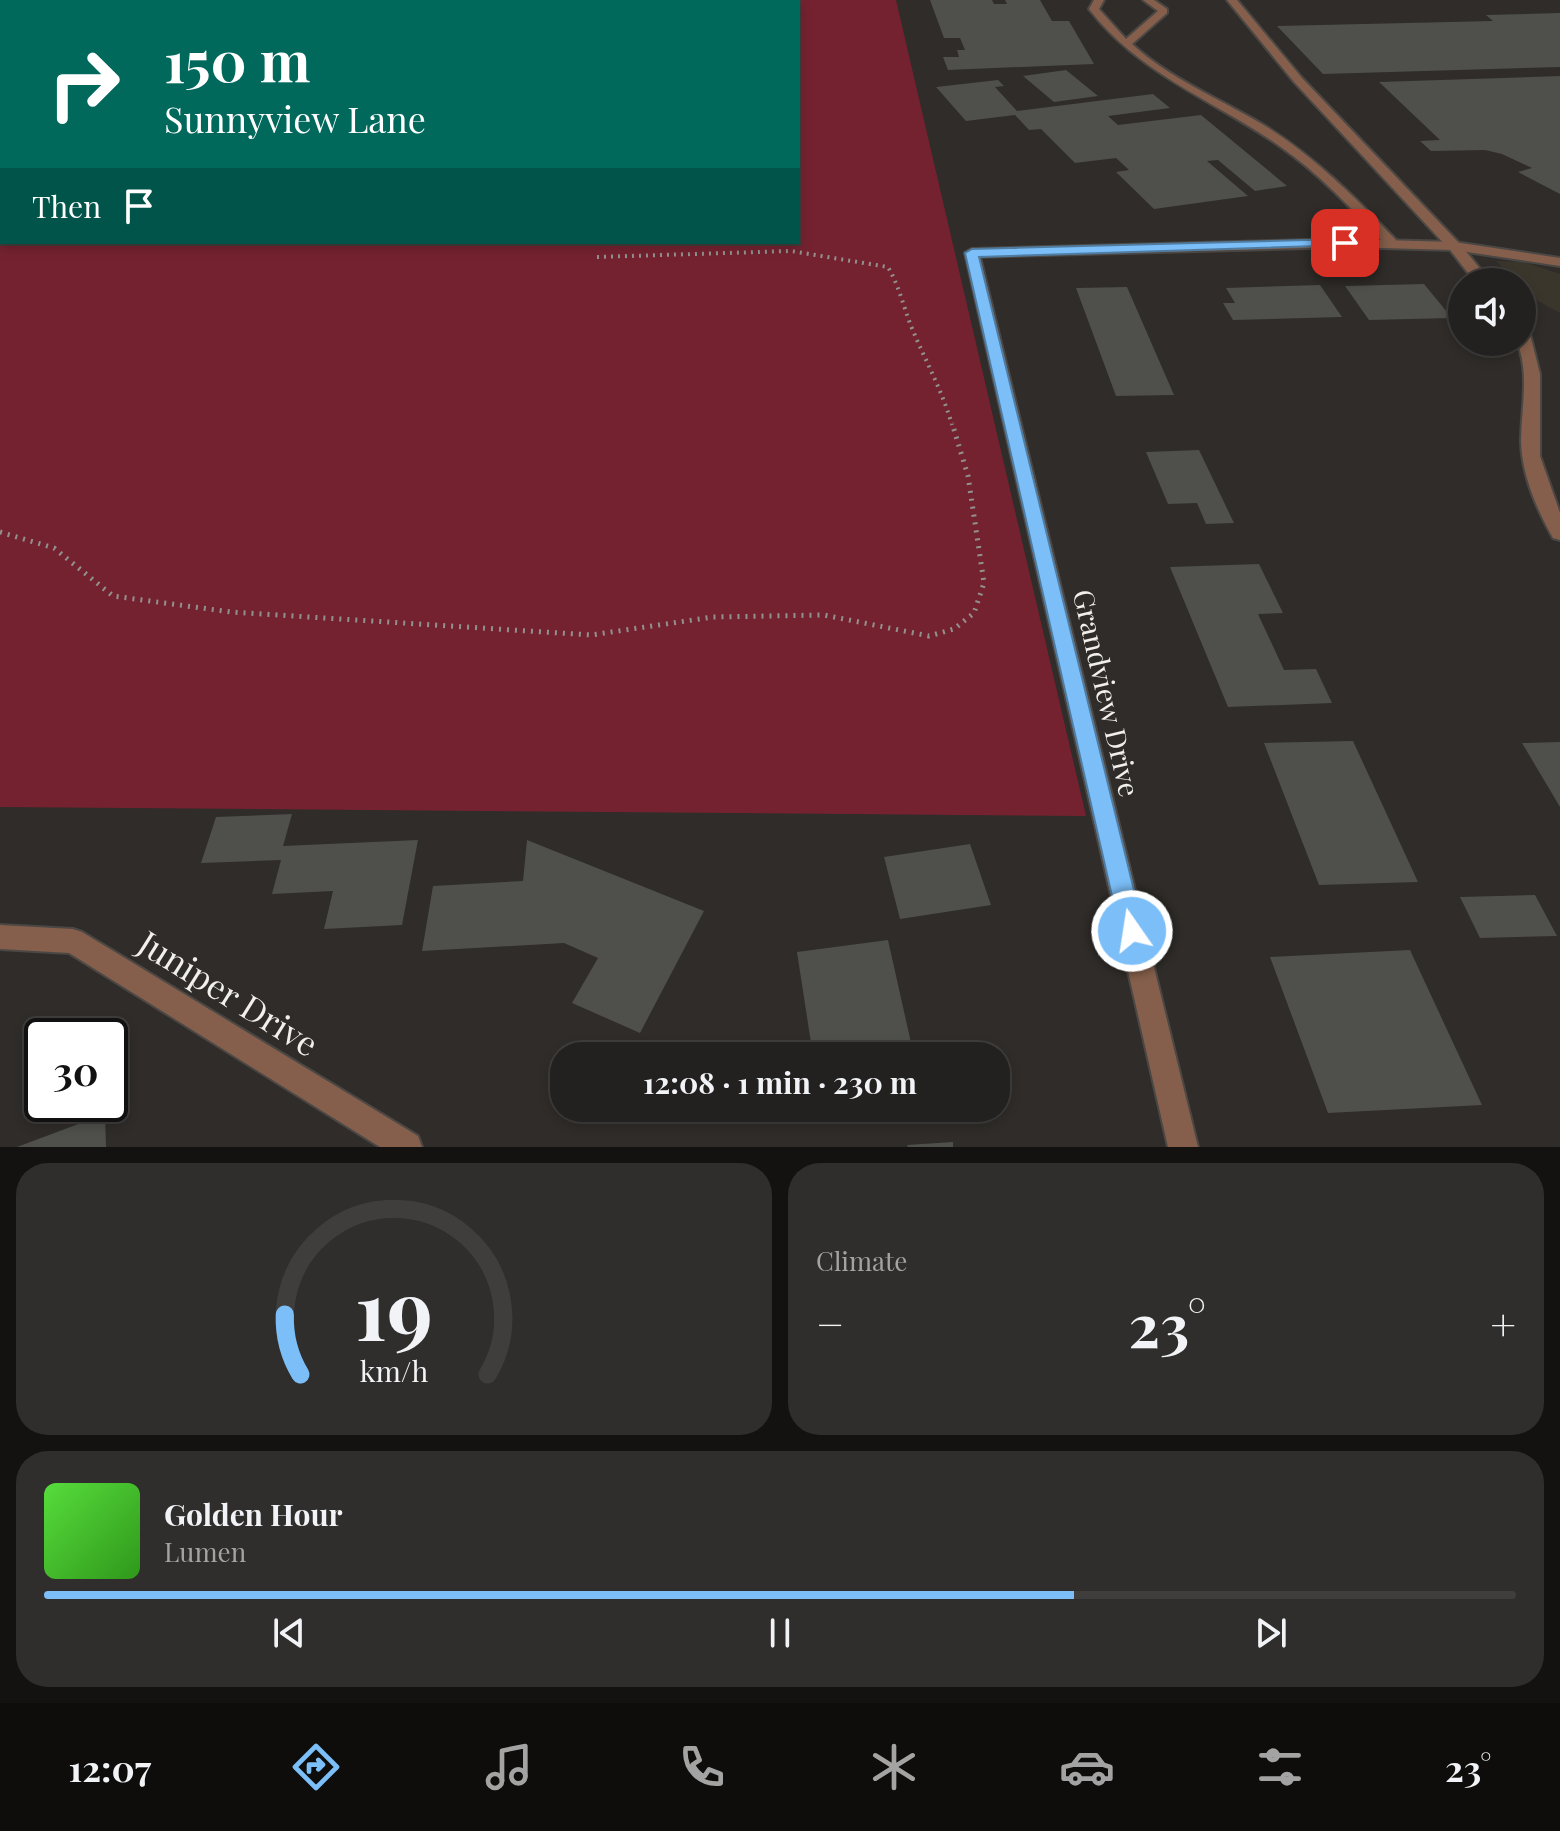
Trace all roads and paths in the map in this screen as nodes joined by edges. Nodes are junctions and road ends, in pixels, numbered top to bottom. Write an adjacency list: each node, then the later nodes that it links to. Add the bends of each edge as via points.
1 (1099, 0): 4 (lane, via 1094,9)
2 (1148, 0): 4 (lane, via 1164,11)
3 (1232, 0): 6 (lane, via 1298,80)
4 (1127, 43): 5 (lane, via 1159,70 1282,142 1338,186)
5 (1391, 243): 6 (street); 15 (street, Grandview Drive, via 972,253)
6 (1454, 246): 8 (street); 9 (street)
7 (597, 257): 11 (path, via 791,251 888,267 941,388 968,476 984,583 974,613 954,629 929,636 824,615 713,617 591,635 231,612 113,596 54,548)
8 (1560, 262)
9 (1472, 268)
10 (1531, 356): 12 (street, via 1532,459)
11 (0, 532)
12 (1560, 533)
13 (0, 937): 14 (street, Juniper Drive, via 73,941)
14 (407, 1147)
15 (1183, 1147)

